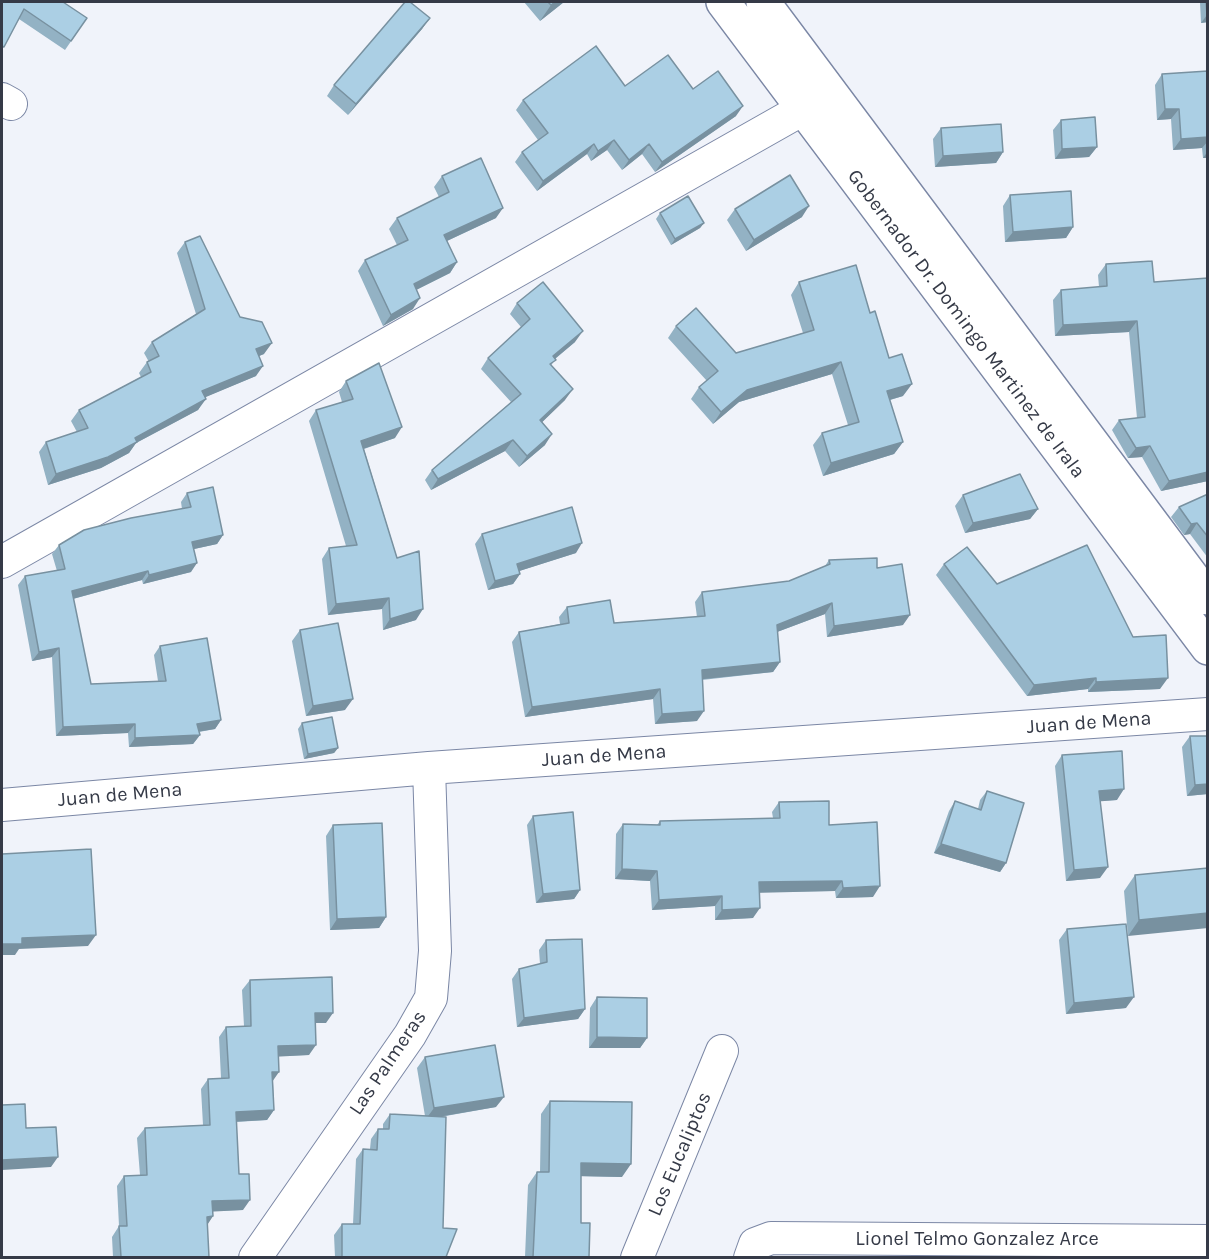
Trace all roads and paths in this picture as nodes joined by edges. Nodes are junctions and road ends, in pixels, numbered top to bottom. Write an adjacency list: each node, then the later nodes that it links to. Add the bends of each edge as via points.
1 (723, 2): 3 (street, Gobernador Dr. Domingo Martinez de Irala)
2 (763, 2): 3 (street, Gobernador Dr. Domingo Martinez de Irala)
3 (818, 100): 4 (street); 5 (street, Gobernador Dr. Domingo Martinez de Irala); 6 (street, Gobernador Dr. Domingo Martinez de Irala)
4 (2, 562)
5 (1208, 597)
6 (1208, 648)
7 (1208, 714): 8 (street, Juan de Mena)
8 (429, 768): 9 (street, Juan de Mena); 14 (street, Las Palmeras, via 435,951 431,998 410,1035)
9 (2, 805)
10 (723, 1051): 15 (street, Los Eucaliptos)
11 (1208, 1241): 12 (street, Lionel Telmo Gonzalez Arce)
12 (1066, 1248): 13 (street, Lionel Telmo Gonzalez Arce, via 771,1238 760,1241)
13 (751, 1253)
14 (255, 1257)
15 (637, 1257)

